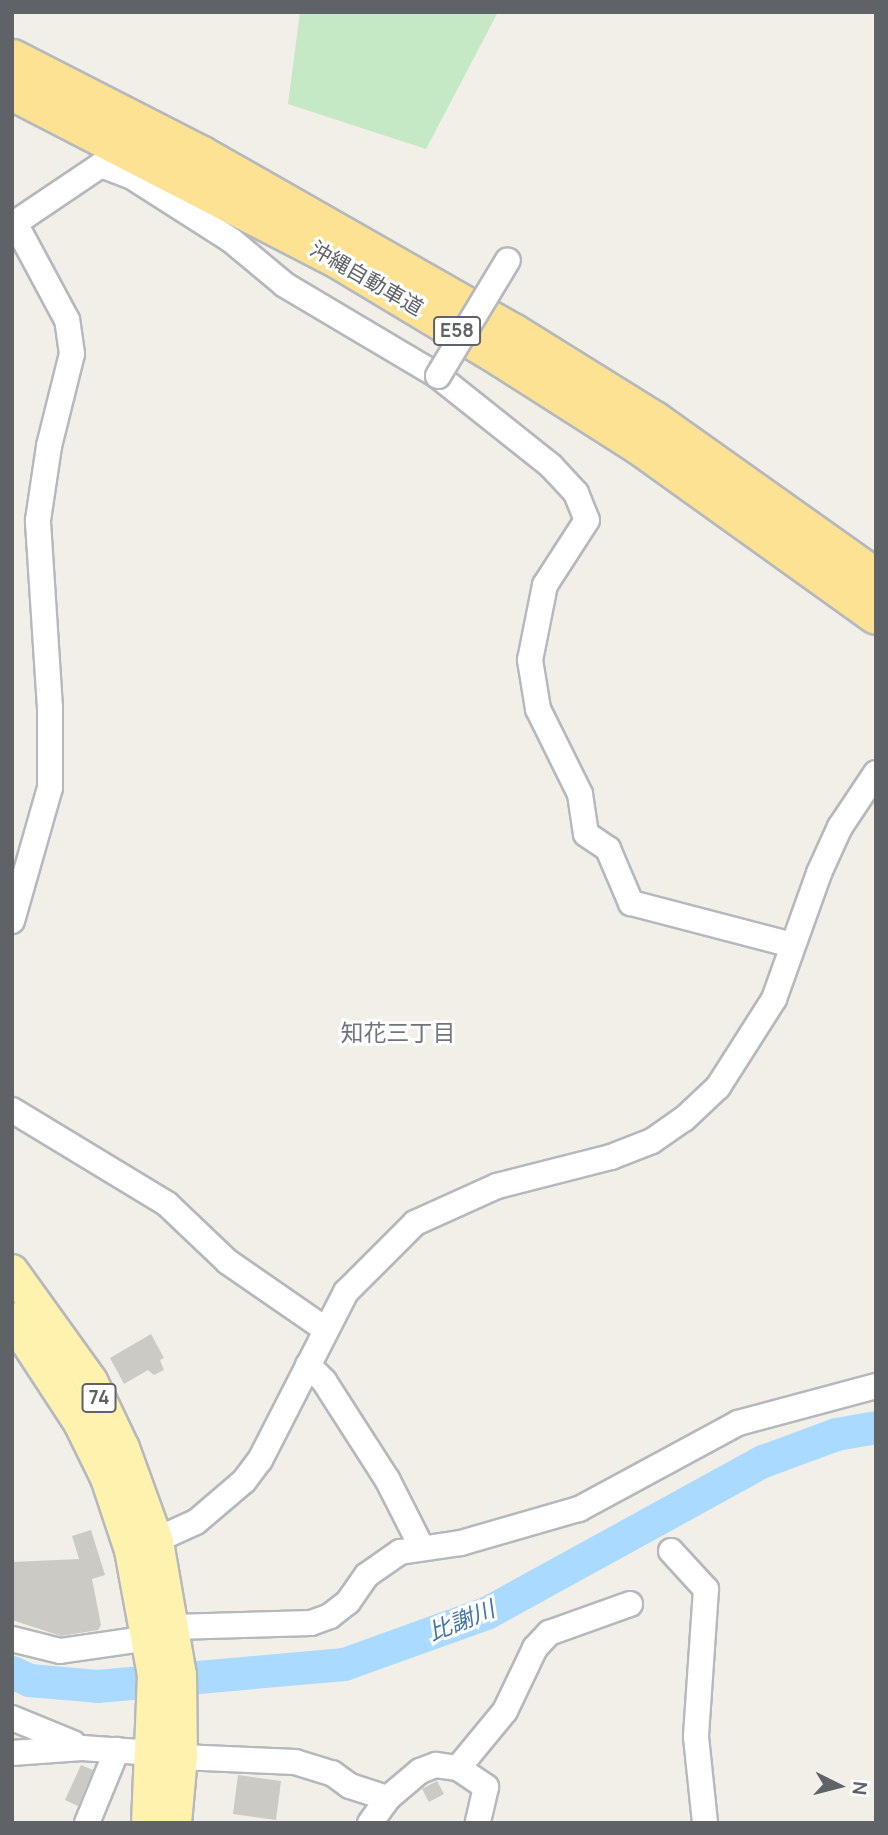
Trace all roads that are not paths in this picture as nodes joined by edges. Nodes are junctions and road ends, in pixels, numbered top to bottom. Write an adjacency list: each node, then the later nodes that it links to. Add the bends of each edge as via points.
1 (12, 58): 5 (highway, 沖縄自動車道 / E58, via 212,160 514,333 654,420)
2 (12, 91): 6 (highway, 沖縄自動車道 / E58, via 339,260 490,351 640,446)
3 (508, 260): 4 (street, bridge)
4 (438, 376): 8 (street, via 285,285 231,240 132,177 101,165 15,223 67,320 72,354 49,446 38,520 50,708 50,788); 9 (street, via 551,466 586,509 587,520 545,585 530,660 538,709 580,794 586,834 608,849 631,903)
5 (876, 578)
6 (876, 615)
7 (876, 773): 9 (street, via 840,827)
8 (12, 921)
9 (792, 945): 13 (street, via 774,999 748,1046 718,1087 684,1119 652,1140 611,1157 497,1186 415,1223 346,1292)
10 (12, 1110): 13 (street, via 167,1204 228,1262)
11 (12, 1271): 16 (main road, 74, via 91,1381 123,1448)
12 (12, 1319): 16 (main road, 74, via 80,1423)
13 (325, 1329): 14 (street)
14 (308, 1365): 16 (street, via 260,1460 244,1480 196,1522); 17 (street, via 324,1381 387,1479)
15 (876, 1386): 17 (street, via 738,1423 579,1509 461,1543)
16 (144, 1546): 20 (main road, 74)
17 (421, 1546): 20 (street, via 385,1560 367,1575 348,1602 311,1623)
18 (671, 1551): 34 (street, via 706,1589 696,1737)
19 (630, 1604): 27 (street, via 549,1633 535,1648 505,1712)
20 (162, 1638): 21 (street, via 60,1651); 26 (main road, 74)
21 (12, 1639)
22 (12, 1718): 23 (street)
23 (82, 1748): 24 (street); 25 (street)
24 (117, 1750): 26 (street); 29 (street)
25 (12, 1753)
26 (167, 1755): 28 (street, via 295,1762); 30 (main road, 74); 31 (main road, 74)
27 (458, 1768): 28 (street, via 436,1765 419,1771); 33 (street, via 486,1787)
28 (388, 1798): 32 (street)
29 (87, 1823)
30 (148, 1823)
31 (175, 1823)
32 (370, 1823)
33 (478, 1823)
34 (705, 1823)

